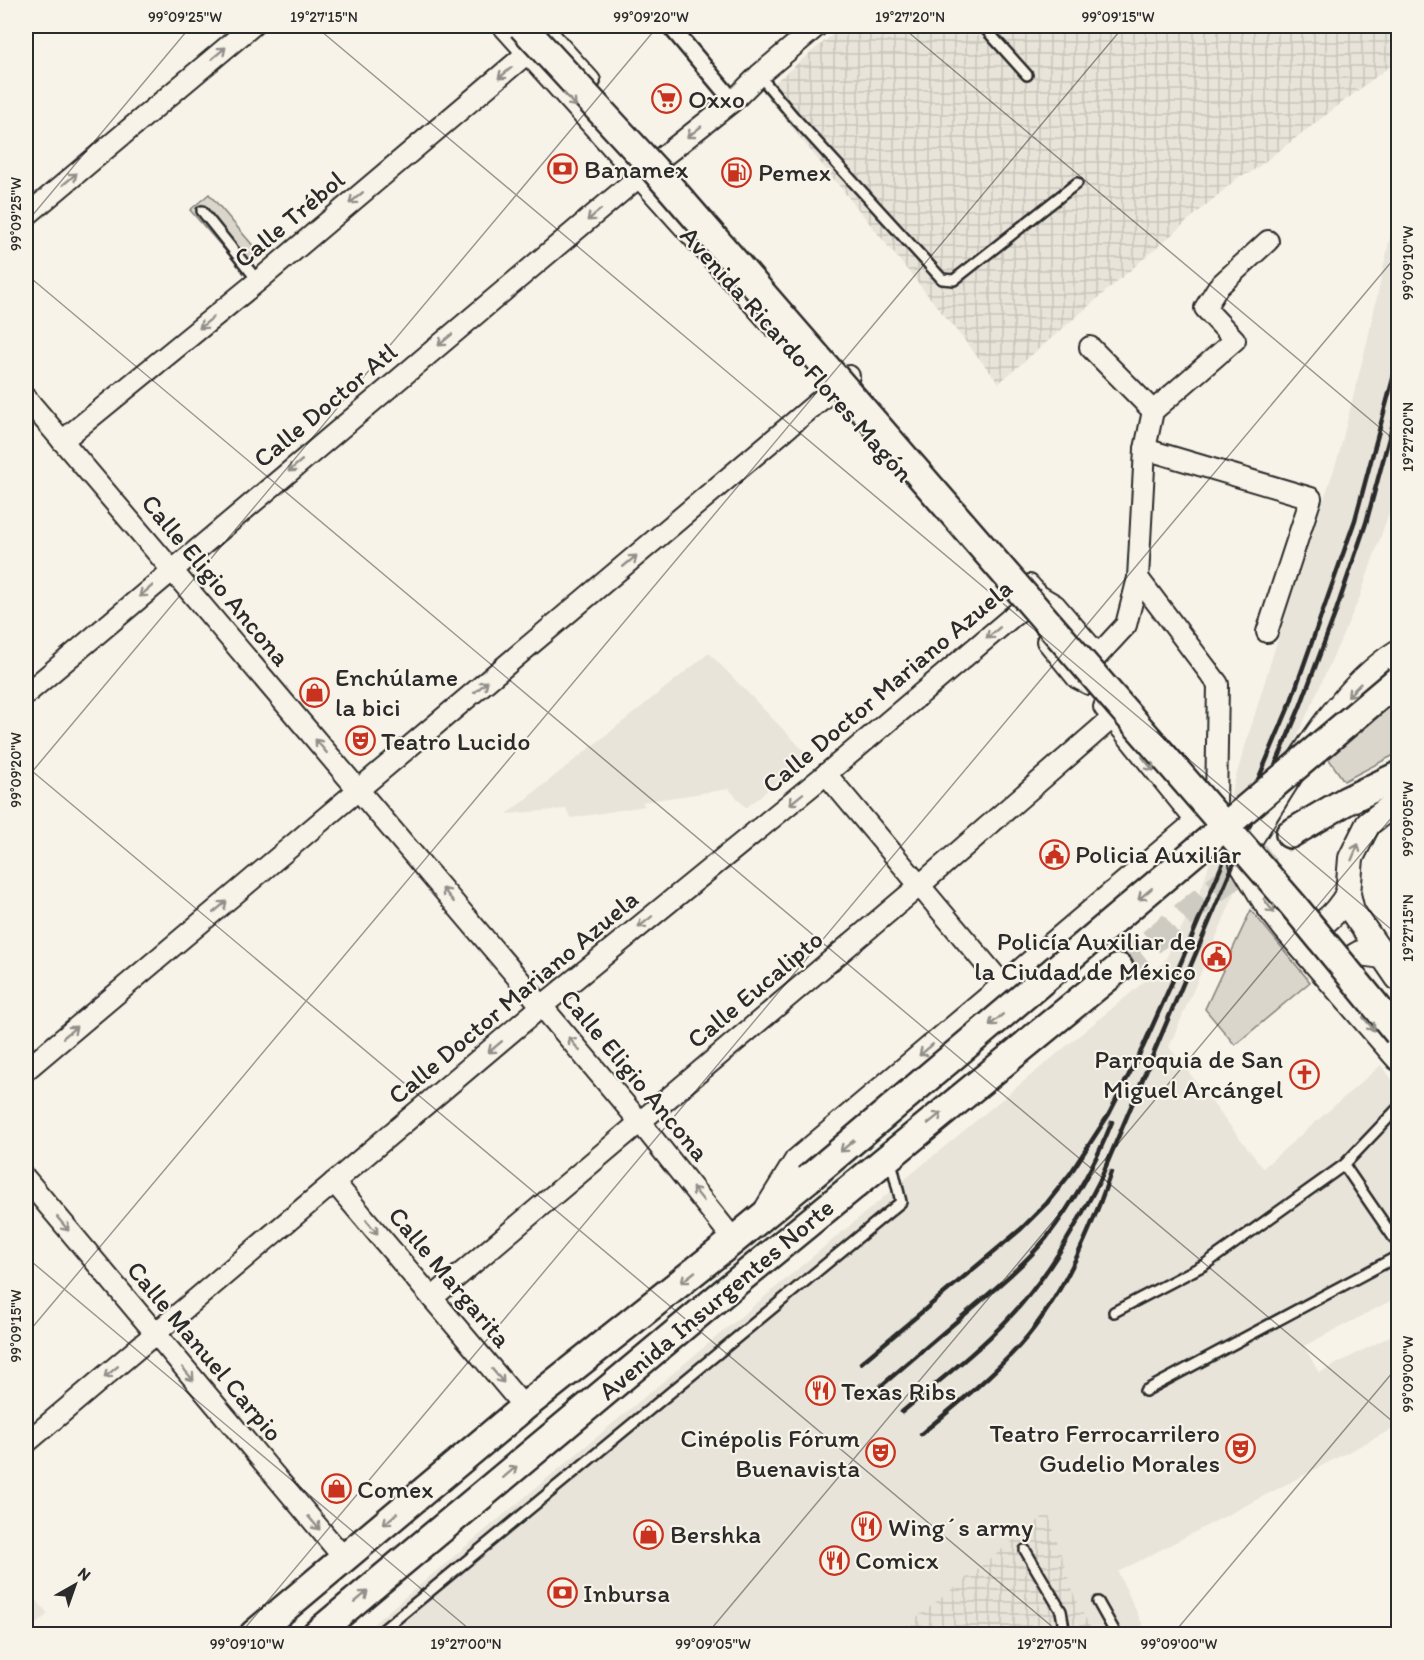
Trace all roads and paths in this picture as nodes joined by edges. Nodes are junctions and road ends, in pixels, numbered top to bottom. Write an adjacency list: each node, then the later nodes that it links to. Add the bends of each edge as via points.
1 (503, 26): 8 (street, Avenida Ricardo Flores Magón)
2 (522, 26): 53 (main road, Avenida Ricardo Flores Magón, bridge, via 654,169 1293,905)
3 (670, 26): 11 (street)
4 (818, 26): 9 (street, Calle Doctor Atl)
5 (984, 26): 10 (lane)
6 (243, 28): 16 (street, one-way to 6)
7 (545, 30): 8 (street, Calle Trébol); 12 (street, Avenida Ricardo Flores Magón)
8 (528, 53): 13 (street, Avenida Ricardo Flores Magón, one-way to 13); 18 (street, Calle Trébol, one-way to 18)
9 (759, 75): 11 (street, Calle Doctor Atl); 14 (lane, via 947,281 954,280)
10 (1027, 75)
11 (733, 101): 12 (street, Calle Doctor Atl, one-way to 12)
12 (660, 159): 13 (street, Calle Doctor Atl); 20 (street, Avenida Ricardo Flores Magón)
13 (639, 177): 21 (street, Avenida Ricardo Flores Magón); 26 (street, Calle Doctor Atl, one-way to 26)
14 (1077, 183)
15 (202, 211): 18 (lane)
16 (26, 216)
17 (1268, 241): 23 (street, via 1218,287 1206,308 1234,340)
18 (258, 281): 24 (street, Calle Trébol, one-way to 24)
19 (1090, 347): 23 (street)
20 (849, 376): 21 (street); 28 (street, Avenida Ricardo Flores Magón)
21 (831, 391): 30 (street, Avenida Ricardo Flores Magón); 40 (street, one-way to 21)
22 (26, 398): 24 (street, Calle Eligio Ancona)
23 (1153, 411): 25 (street)
24 (62, 441): 26 (street, Calle Eligio Ancona)
25 (1145, 449): 27 (street); 31 (street, via 1311,498)
26 (172, 569): 36 (street, Calle Doctor Atl, one-way to 36); 40 (street, Calle Eligio Ancona, one-way to 26)
27 (1138, 578): 33 (street, via 1126,625); 42 (street, Avenida Insurgentes Norte, via 1218,684 1216,804)
28 (1038, 595): 29 (street, Avenida Ricardo Flores Magón); 30 (street, Calle Doctor Mariano Azuela)
29 (1055, 605): 33 (street, Avenida Ricardo Flores Magón); 34 (street, Avenida Ricardo Flores Magón)
30 (1020, 609): 34 (street, Avenida Ricardo Flores Magón); 38 (street, Calle Doctor Mariano Azuela, one-way to 38)
31 (1267, 632)
32 (1398, 652): 46 (street, one-way to 46, via 1381,663 1326,723 1247,844 1242,863)
33 (1098, 655): 34 (street)
34 (1083, 678): 37 (street, Avenida Ricardo Flores Magón)
35 (1398, 680): 62 (main road, Avenida Insurgentes Norte, one-way to 62, bridge)
36 (26, 694)
37 (1111, 719): 42 (street, Avenida Ricardo Flores Magón, one-way to 42); 44 (street, Calle Eucalipto)
38 (826, 774): 44 (street); 52 (street, Calle Doctor Mariano Azuela, one-way to 52)
39 (1398, 776): 43 (main road)
40 (358, 791): 52 (street, Calle Eligio Ancona, one-way to 40); 55 (street, one-way to 40)
41 (1398, 801): 45 (street, one-way to 41, via 1351,858 1368,824)
42 (1196, 821): 50 (street, Avenida Insurgentes Norte)
43 (1290, 834)
44 (919, 886): 50 (street); 57 (street, Calle Eucalipto)
45 (1350, 902): 46 (street, via 1308,931); 47 (street)
46 (1286, 929): 51 (street)
47 (1390, 956): 49 (street); 51 (street, via 1360,953 1348,960 1339,972)
48 (1119, 968): 58 (main road, Avenida Insurgentes Norte, one-way to 48)
49 (1398, 978)
50 (1003, 985): 62 (street, Avenida Insurgentes Norte, one-way to 62, via 795,1160)
51 (1340, 991): 54 (street, one-way to 54)
52 (542, 1006): 57 (street, Calle Eligio Ancona, one-way to 52); 61 (street, Calle Doctor Mariano Azuela, one-way to 61)
53 (1398, 1033)
54 (1398, 1058)
55 (26, 1070)
56 (1398, 1107): 59 (lane)
57 (640, 1122): 63 (street, Calle Eligio Ancona, one-way to 57); 66 (street, Calle Eucalipto)
58 (890, 1155): 76 (main road, Avenida Insurgentes Norte, one-way to 58); 77 (lane, via 901,1202)
59 (1344, 1165): 64 (lane); 67 (lane, via 1204,1265)
60 (26, 1179): 68 (street, Calle Manuel Carpio, one-way to 68)
61 (334, 1182): 66 (street, Calle Margarita, one-way to 66); 68 (street, Calle Doctor Mariano Azuela)
62 (758, 1221): 63 (main road, Avenida Insurgentes Norte)
63 (734, 1240): 70 (main road, Avenida Insurgentes Norte, one-way to 70)
64 (1398, 1244)
65 (1398, 1256): 69 (lane)
66 (432, 1298): 70 (street, Calle Margarita, one-way to 70)
67 (1114, 1312)
68 (156, 1335): 71 (street, Calle Doctor Mariano Azuela, one-way to 71); 73 (street, Calle Manuel Carpio, one-way to 73)
69 (1145, 1391)
70 (524, 1407): 73 (main road, Avenida Insurgentes Norte, one-way to 73)
71 (26, 1443)
72 (1025, 1550): 78 (lane, via 1061,1611)
73 (344, 1558): 75 (main road, Avenida Insurgentes Norte)
74 (1098, 1602): 79 (lane)
75 (254, 1635)
76 (316, 1635)
77 (378, 1635)
78 (1065, 1635)
79 (1116, 1635)

